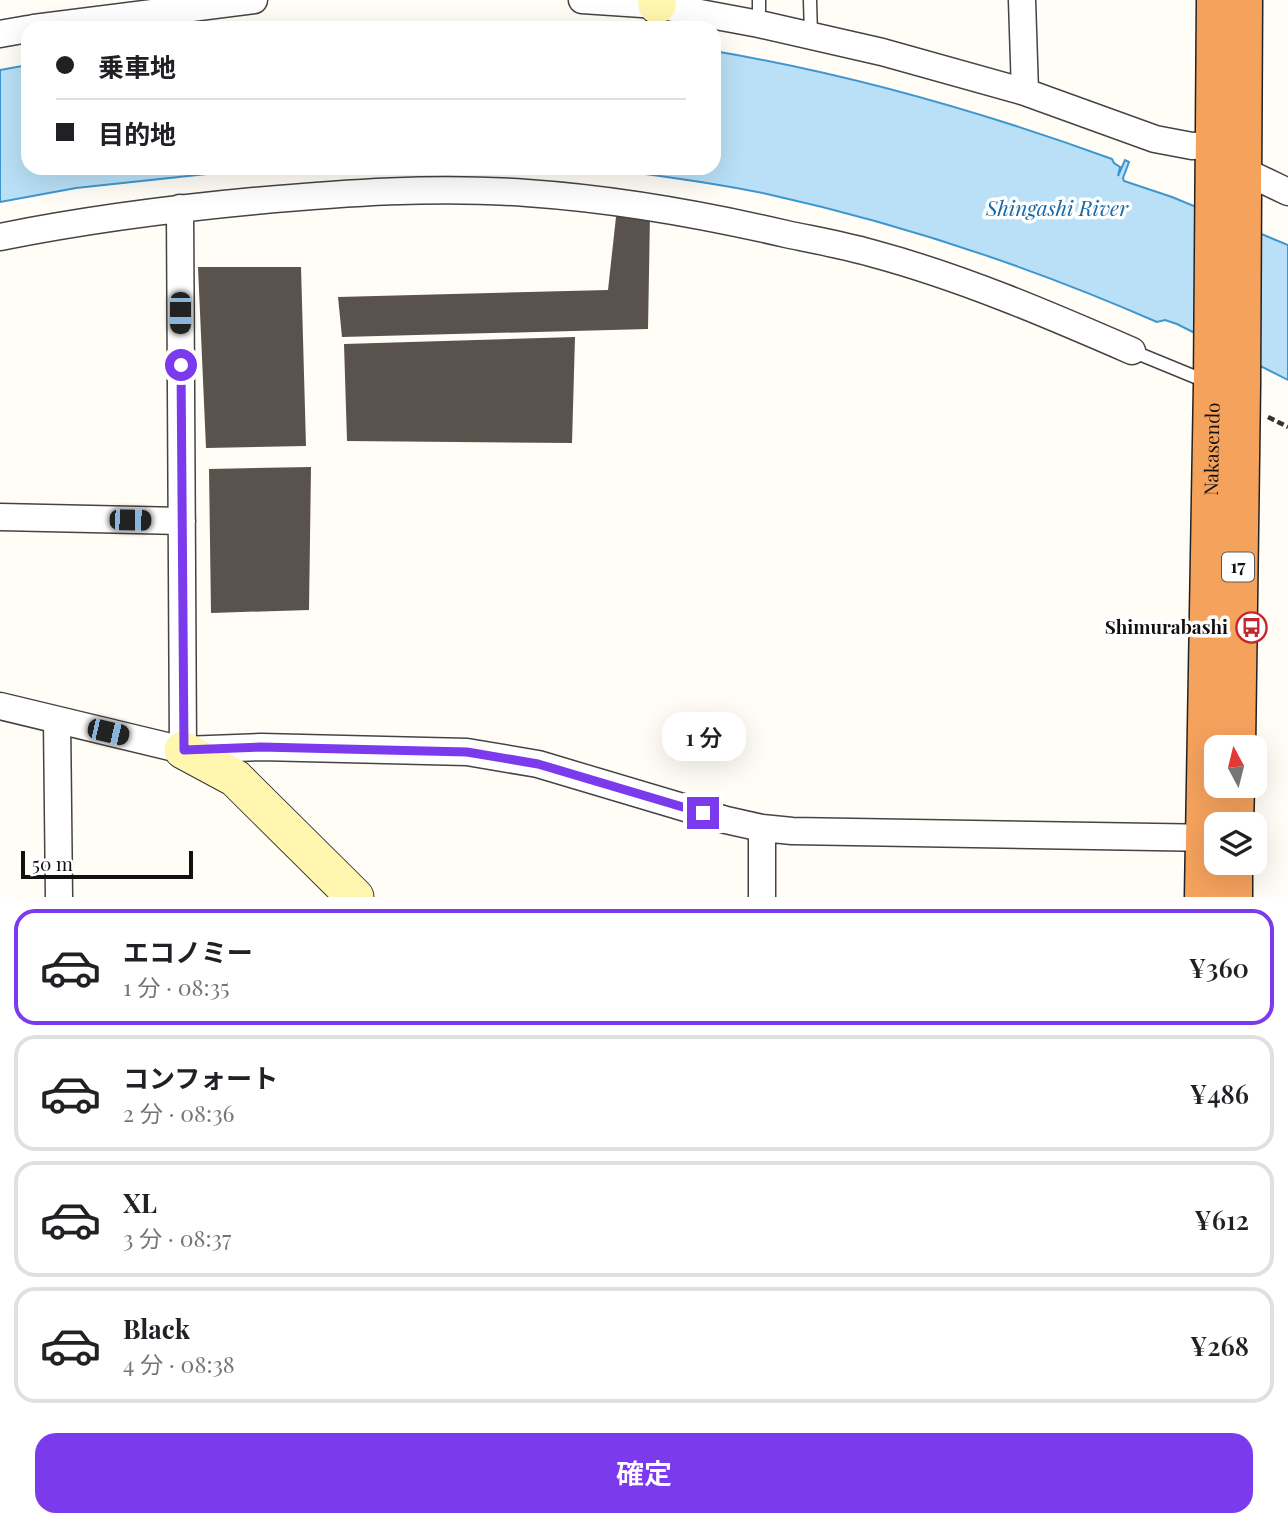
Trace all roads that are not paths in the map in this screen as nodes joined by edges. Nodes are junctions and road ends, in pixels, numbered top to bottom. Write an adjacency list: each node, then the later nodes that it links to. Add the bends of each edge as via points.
1 (254, 0): 9 (street)
2 (582, 0): 7 (street)
3 (810, 0): 12 (lane)
4 (1022, 0): 13 (street)
5 (1216, 0): 14 (highway, Nakasendo / 17)
6 (1243, 0): 14 (highway, Nakasendo / 17)
7 (657, 3): 8 (street)
8 (759, 12): 12 (street)
9 (89, 21)
10 (21, 30): 11 (street)
11 (0, 34)
12 (811, 36): 13 (street)
13 (1026, 92): 14 (street, via 1155,139 1192,146)
14 (1236, 172): 15 (street); 19 (highway, Nakasendo / 17)
15 (1288, 192)
16 (180, 208): 17 (street); 18 (street, via 352,192 524,192 608,200 708,216 870,253 1036,309); 21 (street)
17 (0, 237)
18 (1132, 351): 19 (lane)
19 (1233, 390): 24 (highway, Nakasendo / 17); 26 (highway, Nakasendo / 17)
20 (0, 517): 21 (street)
21 (182, 521): 25 (street)
22 (0, 706): 23 (street)
23 (57, 720): 25 (street); 31 (street)
24 (1236, 735)
25 (184, 750): 27 (street, via 261,747 467,752 538,764); 32 (street, via 235,778)
26 (1219, 812)
27 (762, 828): 28 (street); 33 (street)
28 (1204, 833)
29 (1209, 875): 34 (highway, Nakasendo / 17)
30 (1233, 875): 35 (highway)
31 (59, 897)
32 (355, 897)
33 (762, 897)
34 (1204, 897)
35 (1233, 897)

